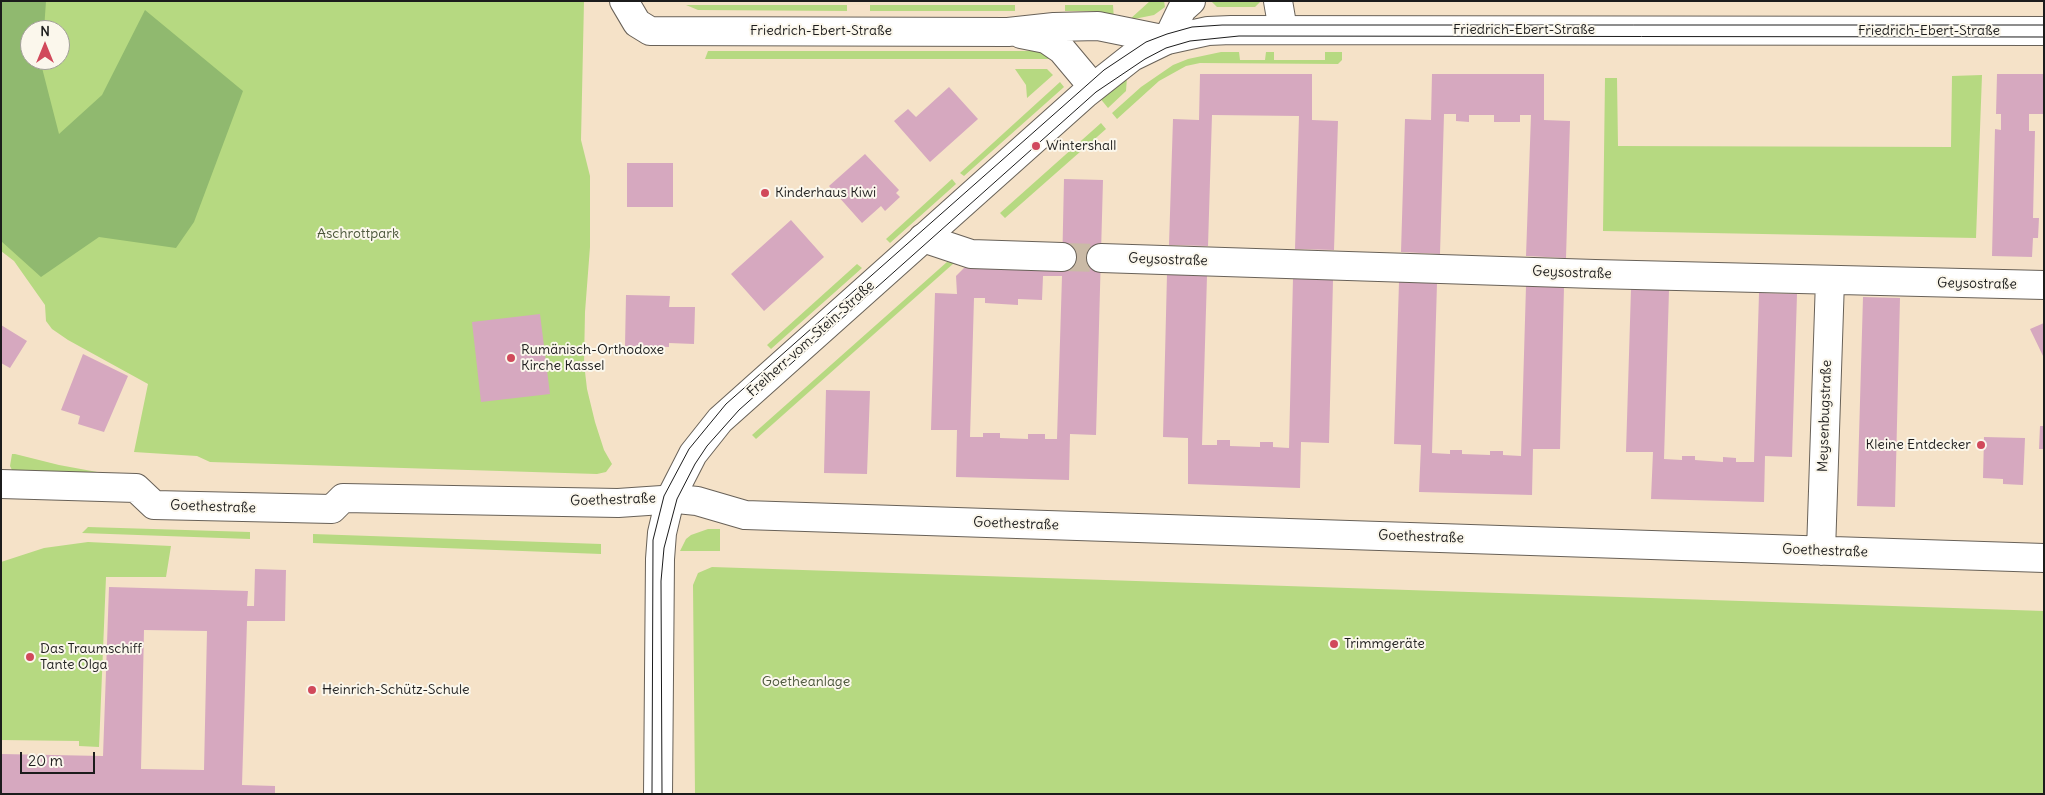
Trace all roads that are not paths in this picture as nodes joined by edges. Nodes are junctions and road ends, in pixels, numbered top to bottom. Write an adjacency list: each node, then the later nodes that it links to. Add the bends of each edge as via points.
1 (1191, 1): 7 (street, via 1182,9)
2 (1278, 1): 4 (street)
3 (630, 12): 6 (street, Friedrich-Ebert-Straße, via 650,31)
4 (1283, 30): 5 (street, Friedrich-Ebert-Straße); 7 (street, Friedrich-Ebert-Straße, via 1208,31)
5 (2044, 31)
6 (1008, 32): 7 (street, Friedrich-Ebert-Straße, via 1098,26); 8 (street, Friedrich-Ebert-Straße, via 1046,39 1062,50)
7 (1167, 40): 8 (street, Freiherr-vom-Stein-Straße)
8 (1086, 79): 9 (street, Freiherr-vom-Stein-Straße)
9 (923, 238): 10 (street, via 971,254); 15 (street, Freiherr-vom-Stein-Straße, via 720,420 694,454)
10 (1062, 257)
11 (1101, 258): 12 (street, Geysostraße)
12 (1830, 280): 13 (street, Geysostraße); 16 (street, Meysenbugstraße)
13 (2044, 285)
14 (1, 484): 15 (street, Goethestraße, via 136,488 154,505 306,509 332,509 343,498 618,503)
15 (670, 499): 16 (street, Goethestraße, via 697,501 745,515); 18 (street, Freiherr-vom-Stein-Straße, via 660,558)
16 (1821, 551): 17 (street, Goethestraße)
17 (2044, 558)
18 (658, 794)

